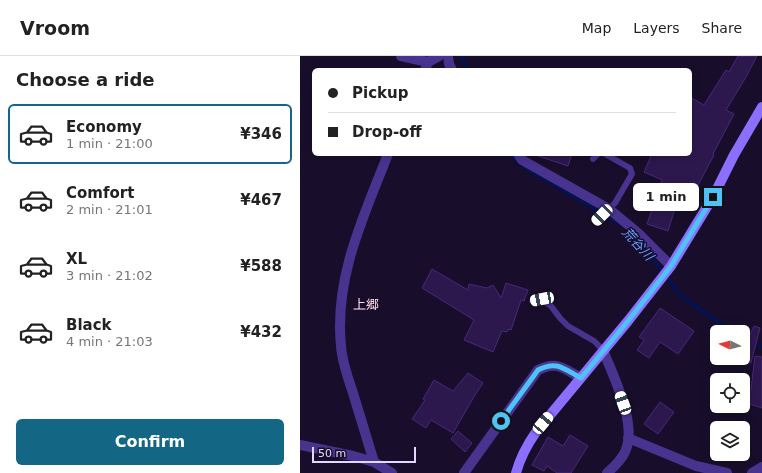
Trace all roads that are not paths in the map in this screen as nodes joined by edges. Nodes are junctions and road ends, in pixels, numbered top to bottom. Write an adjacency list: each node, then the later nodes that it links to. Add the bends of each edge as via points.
1 (401, 56): 4 (street)
2 (439, 56): 4 (street)
3 (448, 56): 5 (street)
4 (426, 66)
5 (451, 68)
6 (762, 107): 12 (street, via 713,197)
7 (387, 156): 18 (street, via 347,265 340,320 341,347 346,372)
8 (519, 156): 10 (street, via 522,160)
9 (609, 156): 10 (lane, via 630,168 632,174)
10 (609, 209): 11 (lane); 12 (street)
11 (596, 222)
12 (671, 266): 14 (street)
13 (532, 301): 14 (lane, via 542,299 568,326 594,341)
14 (603, 350): 15 (street); 16 (street, via 623,403)
15 (581, 378): 21 (street, via 555,364 538,370); 22 (street, via 528,442)
16 (628, 438): 23 (street, via 625,451 617,464); 24 (street, via 696,466)
17 (300, 445): 18 (street)
18 (374, 462): 20 (street)
19 (762, 467): 25 (street)
20 (392, 473)
21 (464, 473)
22 (516, 473)
23 (607, 473)
24 (727, 473)
25 (752, 473)

